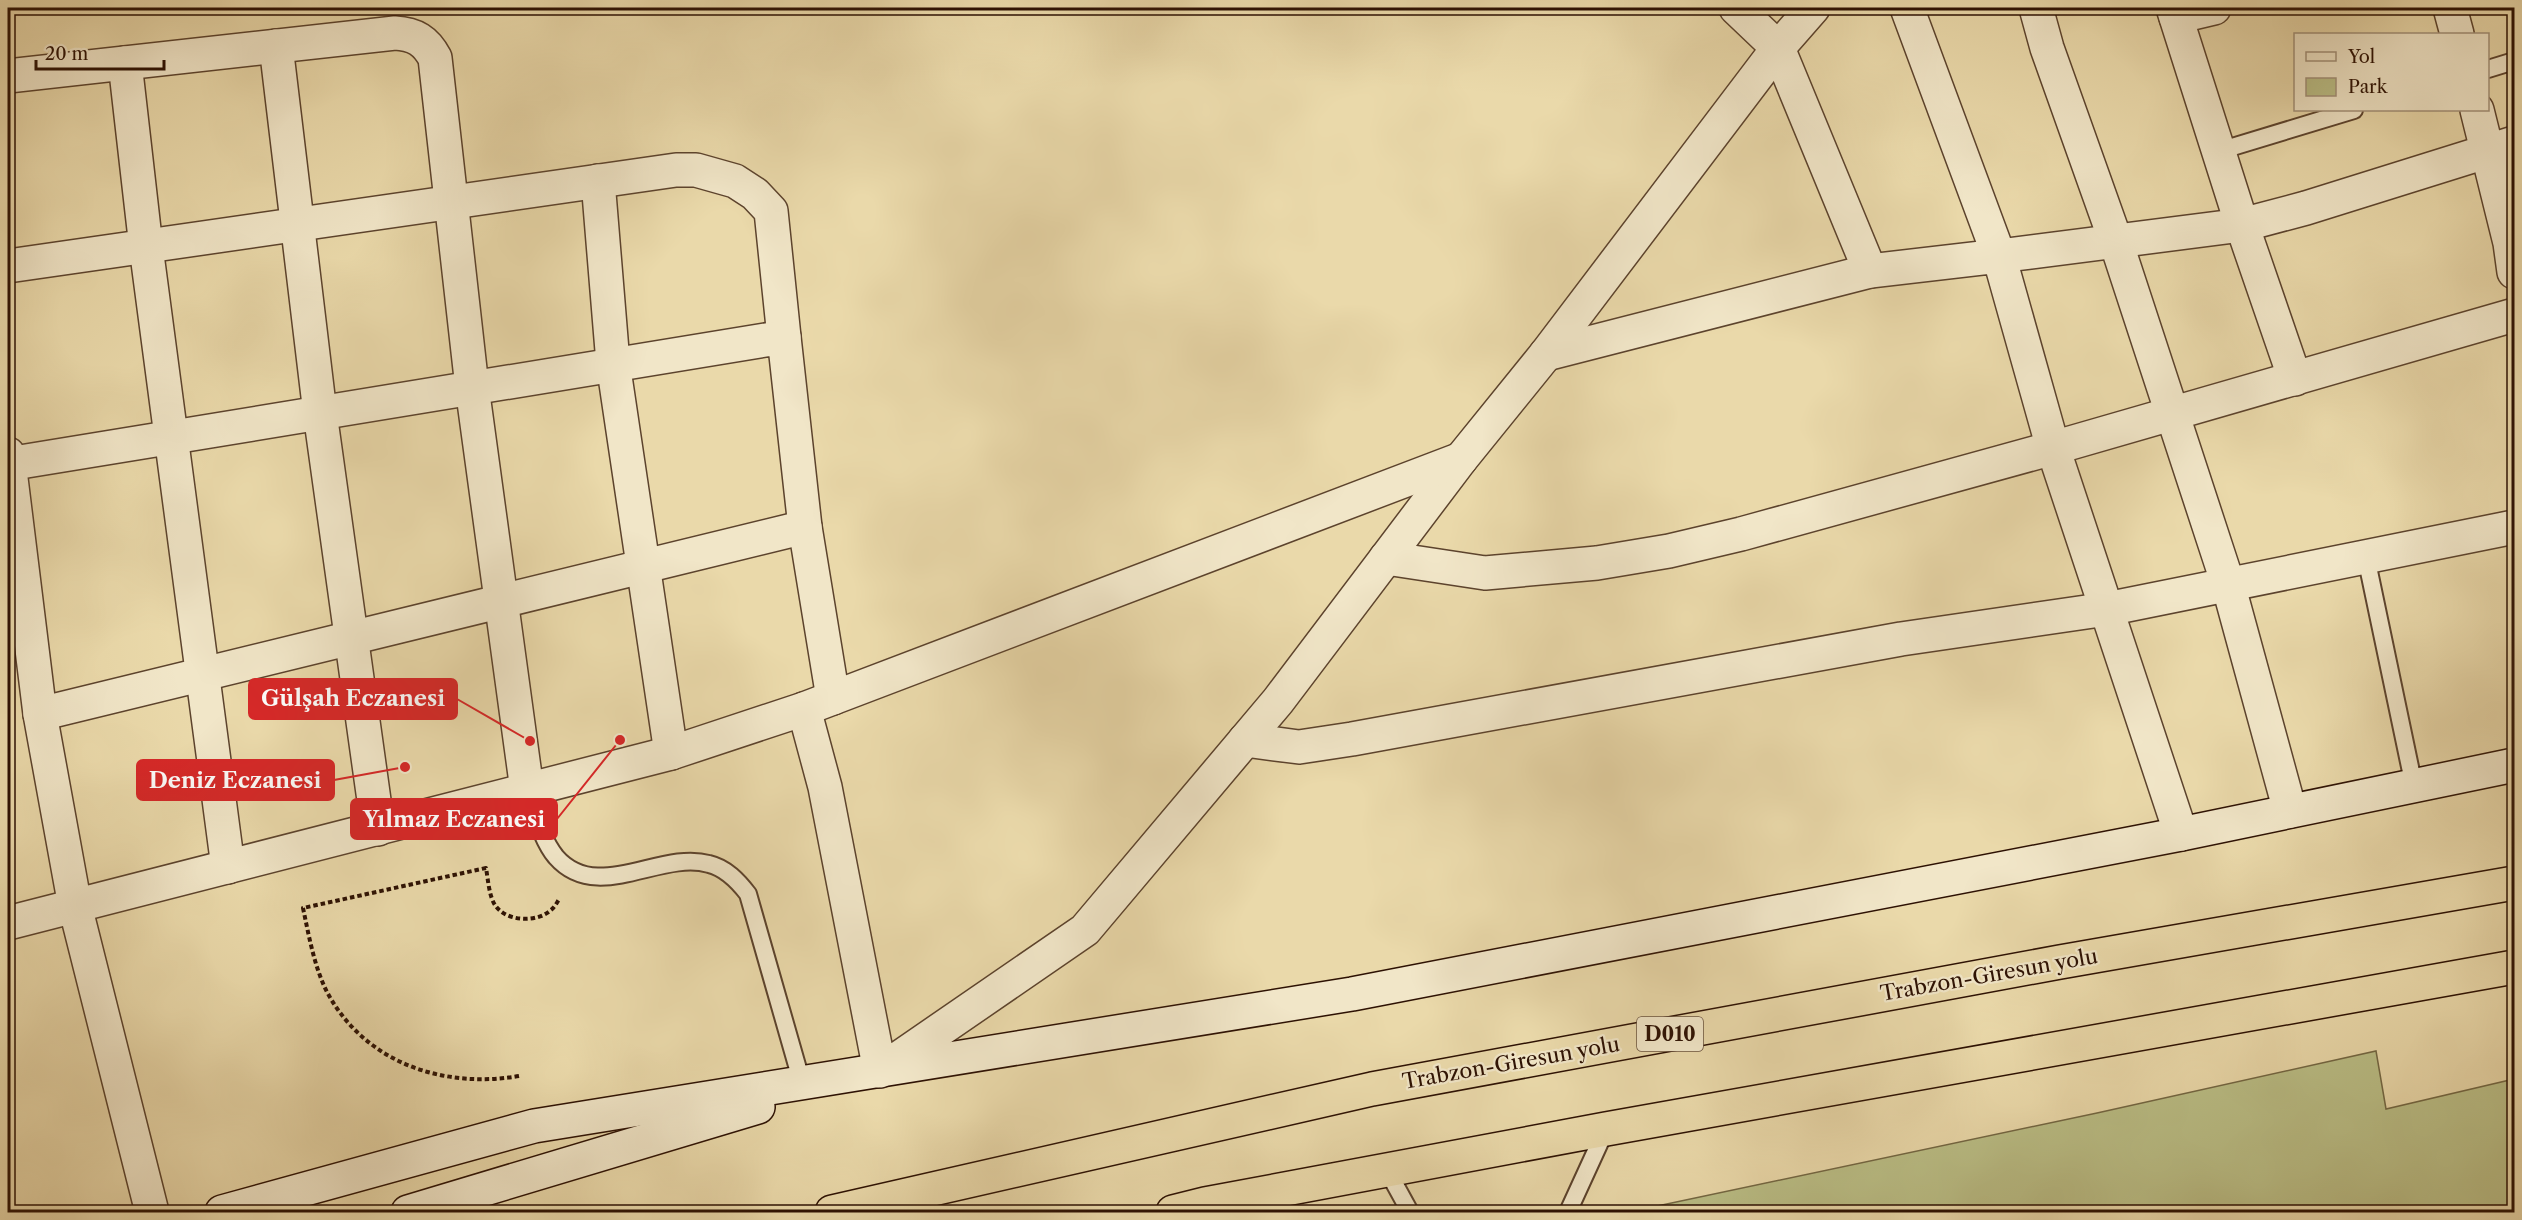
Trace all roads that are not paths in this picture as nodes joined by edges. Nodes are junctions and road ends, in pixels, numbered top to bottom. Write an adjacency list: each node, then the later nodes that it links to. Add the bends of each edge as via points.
1 (1736, 8): 10 (street)
2 (1813, 8): 10 (street)
3 (1907, 8): 25 (street)
4 (2036, 8): 23 (street)
5 (2214, 8): 7 (street)
6 (2450, 8): 8 (street)
7 (2174, 12): 18 (street)
8 (2457, 33)
9 (276, 46): 12 (street); 20 (street, via 395,33 421,40 435,58); 22 (street)
10 (1778, 48): 27 (street); 31 (street)
11 (2514, 61): 13 (lane)
12 (125, 63): 14 (street); 24 (street)
13 (2489, 68)
14 (8, 76)
15 (2351, 111): 18 (lane)
16 (2478, 111): 17 (street)
17 (2501, 147): 21 (street); 28 (street)
18 (2219, 151): 21 (street)
19 (598, 181): 20 (street); 30 (street, via 696,170 735,181 755,194 771,211); 32 (street)
20 (453, 203): 22 (street); 34 (street)
21 (2242, 225): 23 (street); 33 (street)
22 (296, 226): 24 (street); 35 (street)
23 (2115, 239): 25 (street); 36 (street)
24 (146, 247): 26 (street); 37 (street)
25 (1999, 256): 27 (street); 38 (street)
26 (8, 266)
27 (1870, 271): 31 (street)
28 (2514, 272)
29 (2514, 315): 33 (street)
30 (784, 336): 32 (street); 41 (street)
31 (1546, 354): 39 (street)
32 (614, 363): 34 (street); 45 (street)
33 (2295, 378): 36 (street)
34 (472, 387): 35 (street); 47 (street)
35 (320, 413): 37 (street); 49 (street)
36 (2173, 414): 38 (street); 46 (street)
37 (171, 438): 40 (street); 50 (street)
38 (2053, 448): 44 (street, via 1669,551 1485,573); 48 (street)
39 (1461, 459): 44 (street); 51 (street)
40 (8, 460): 52 (street)
41 (805, 527): 45 (street); 51 (street)
42 (2514, 527): 43 (street)
43 (2366, 556): 46 (street); 56 (lane)
44 (1386, 558): 53 (street)
45 (642, 567): 47 (street); 54 (street)
46 (2228, 584): 48 (street); 58 (street)
47 (501, 602): 49 (street); 57 (street)
48 (2107, 609): 53 (street, via 1900,639 1352,739 1299,747); 60 (street)
49 (351, 638): 50 (street); 59 (street)
50 (203, 675): 52 (street); 61 (street)
51 (819, 703): 54 (street); 66 (street, via 825,787)
52 (40, 714): 63 (street)
53 (1245, 740): 66 (street, via 1085,930)
54 (671, 753): 57 (street)
55 (2514, 765): 56 (street)
56 (2414, 786): 58 (street)
57 (527, 790): 59 (street); 67 (lane, via 549,847 565,866 577,872 604,877 694,861 710,864 738,880 748,894)
58 (2290, 811): 60 (street)
59 (378, 829): 61 (street)
60 (2181, 834): 66 (street, via 1352,994)
61 (228, 867): 63 (street)
62 (2514, 883): 73 (highway, Trabzon-Giresun yolu / D010, via 1372,1089)
63 (75, 906): 64 (street); 70 (street)
64 (8, 923)
65 (2514, 967): 68 (highway)
66 (880, 1071): 67 (street); 72 (street)
67 (802, 1083): 71 (street, via 534,1126)
68 (1606, 1129): 69 (highway); 76 (lane)
69 (1387, 1170): 74 (highway); 75 (lane)
70 (152, 1212)
71 (222, 1212)
72 (408, 1212)
73 (832, 1212)
74 (1173, 1212)
75 (1410, 1212)
76 (1568, 1212)

